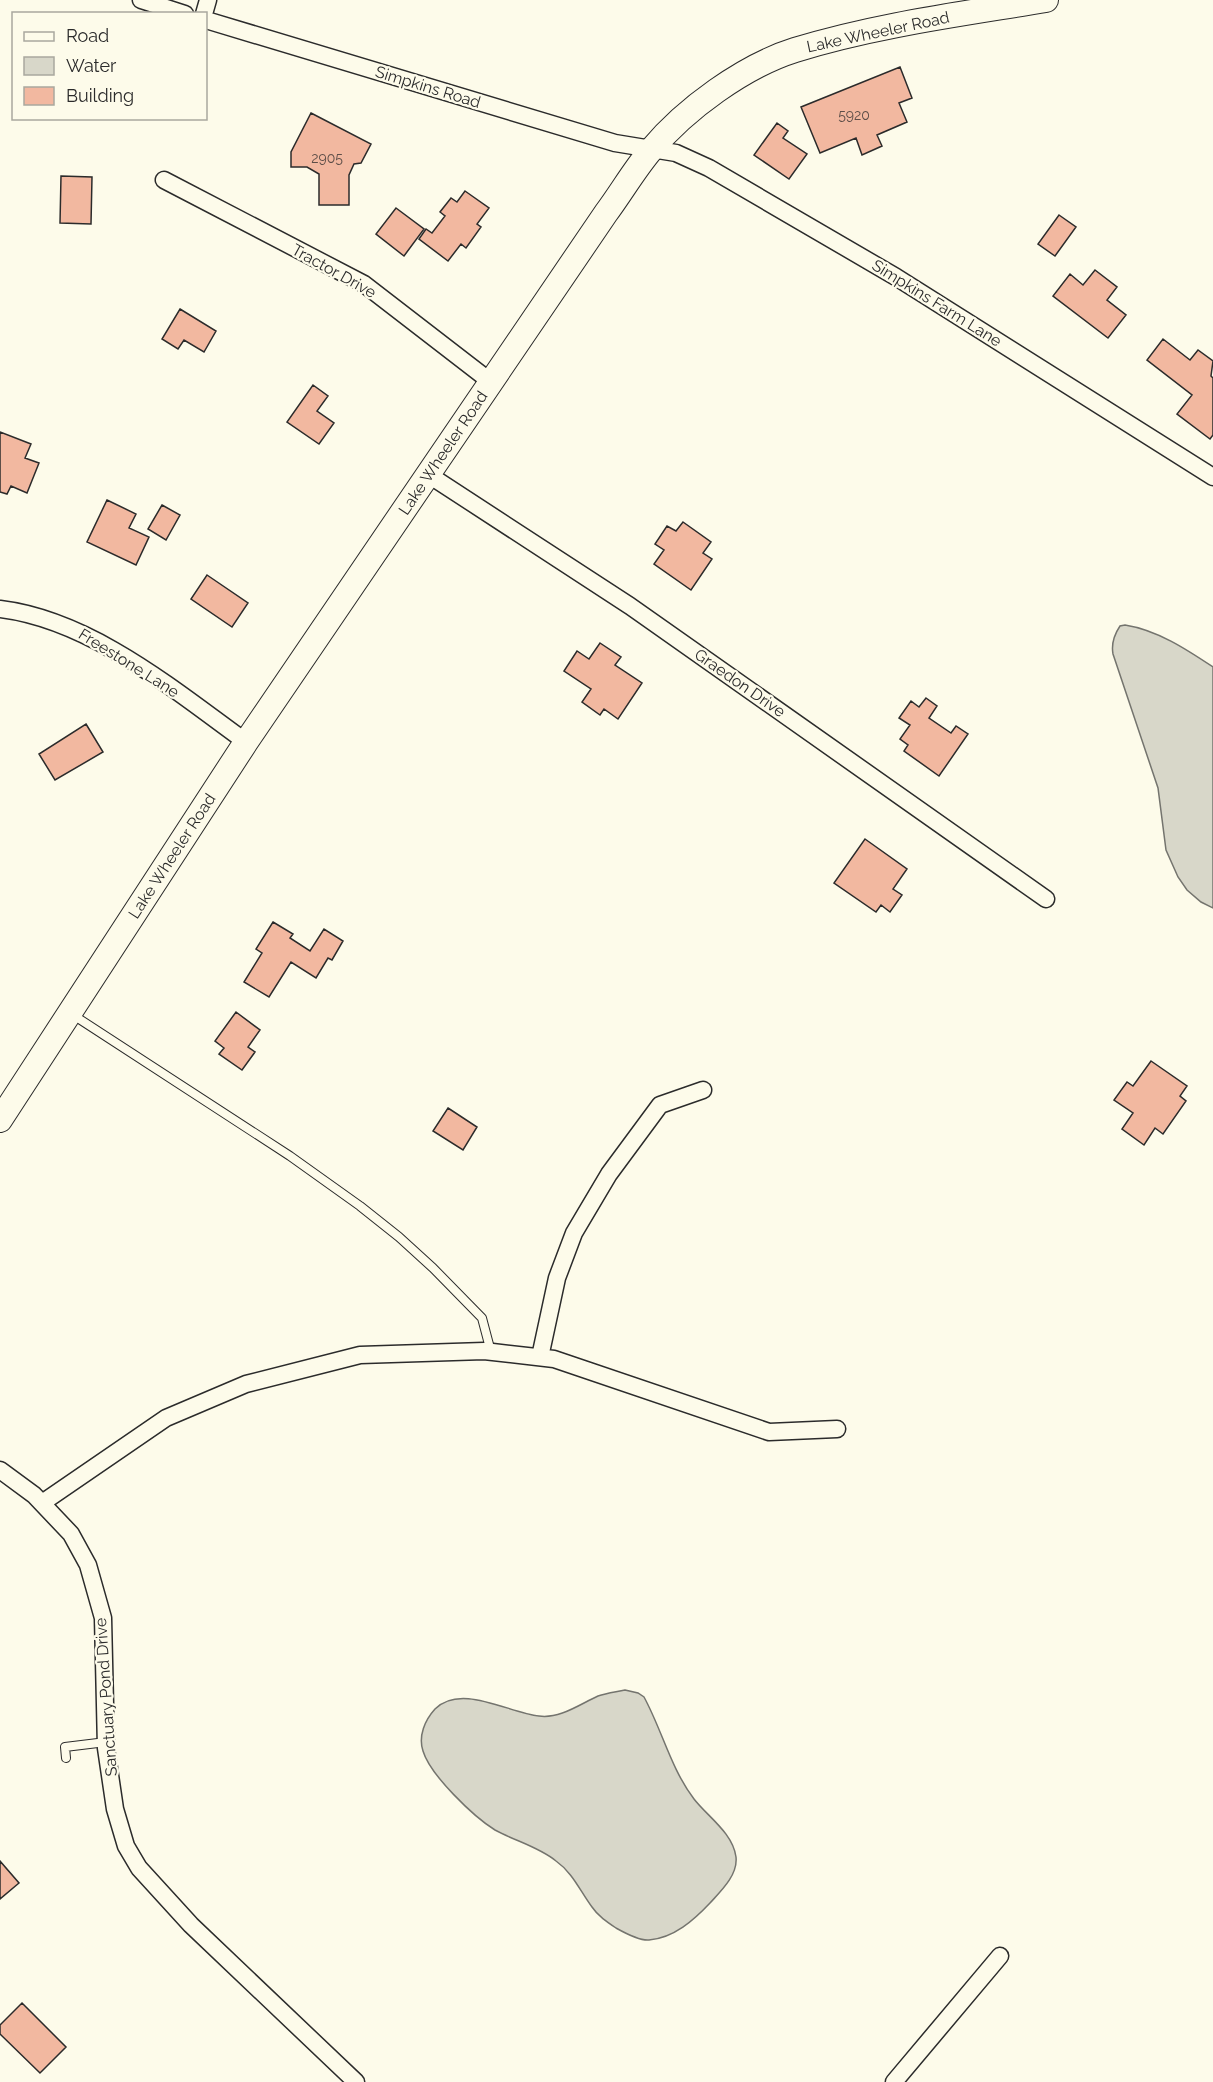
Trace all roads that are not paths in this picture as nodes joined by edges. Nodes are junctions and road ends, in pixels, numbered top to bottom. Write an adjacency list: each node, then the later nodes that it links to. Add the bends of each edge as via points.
1 (141, 0): 3 (street)
2 (1046, 0): 5 (street, Lake Wheeler Road, via 866,32 794,50 733,80 677,123)
3 (179, 12)
4 (207, 20): 5 (street, Simpkins Road, via 615,143)
5 (651, 150): 7 (street, Lake Wheeler Road); 9 (street, Simpkins Farm Lane, via 676,153 709,168 886,271)
6 (164, 180): 7 (street, Tractor Drive, via 364,284)
7 (491, 382): 8 (street, Lake Wheeler Road)
8 (429, 475): 11 (street, Lake Wheeler Road); 12 (street, Graedon Drive, via 630,606)
9 (1213, 477)
10 (0, 609): 11 (street, Freestone Lane, via 76,630 109,647)
11 (246, 742): 13 (street, Lake Wheeler Road)
12 (1046, 899)
13 (70, 1012): 15 (street, Lake Wheeler Road); 16 (lane, via 360,1206 434,1268 482,1318)
14 (703, 1090): 17 (street, via 660,1105 609,1174 574,1233 557,1278)
15 (0, 1120)
16 (492, 1352): 17 (street); 20 (street, via 360,1355 246,1384 166,1418)
17 (540, 1358): 18 (street, via 554,1359 769,1432)
18 (837, 1429)
19 (0, 1470): 20 (street, Sanctuary Pond Drive)
20 (42, 1503): 21 (street, Sanctuary Pond Drive, via 71,1534 88,1566 103,1618)
21 (106, 1742): 22 (lane, via 65,1747); 24 (street, Sanctuary Pond Drive, via 115,1809 126,1846 139,1868 191,1925)
22 (66, 1758)
23 (1000, 1956): 25 (street)
24 (356, 2082)
25 (894, 2082)

